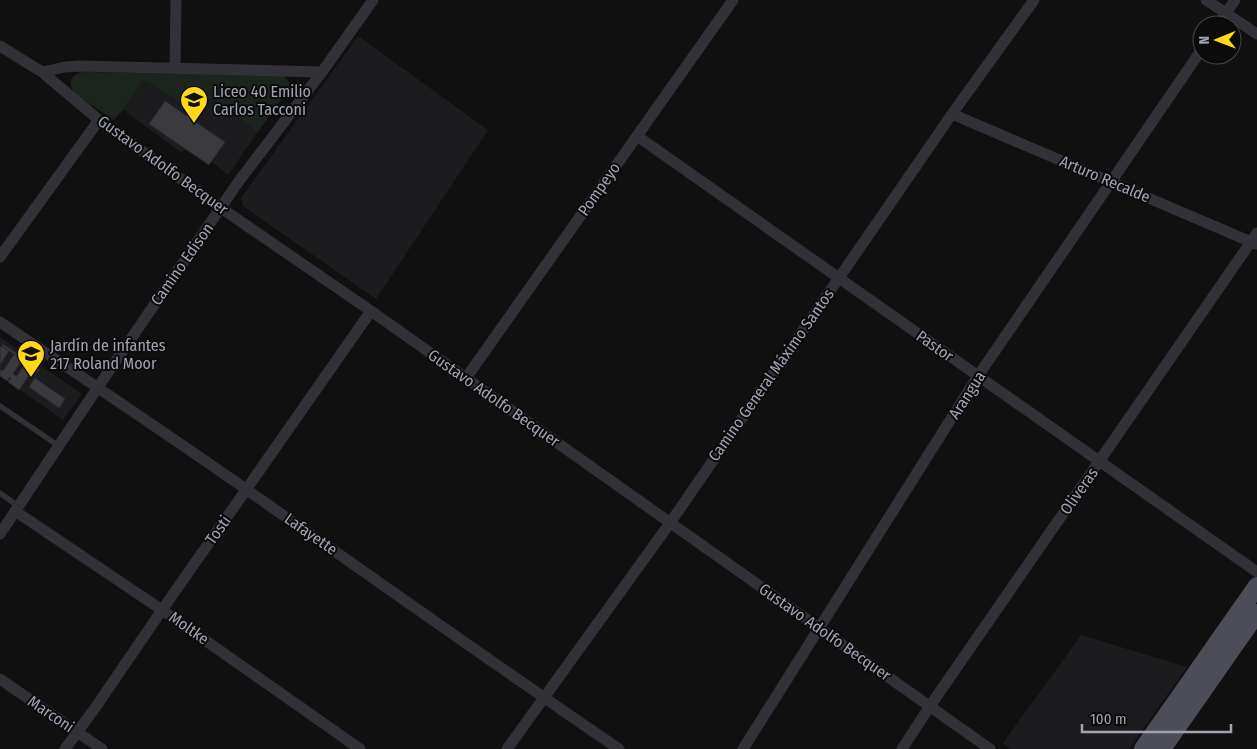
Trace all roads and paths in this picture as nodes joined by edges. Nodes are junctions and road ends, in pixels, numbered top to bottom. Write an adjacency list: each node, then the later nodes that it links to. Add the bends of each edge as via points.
1 (176, 0): 11 (street)
2 (373, 0): 13 (street, Camino Edison)
3 (733, 0): 16 (street, Pompeyo)
4 (1034, 0): 14 (street, Camino General Máximo Santos)
5 (1206, 0): 7 (street)
6 (1235, 0): 7 (street)
7 (1226, 13): 8 (street)
8 (1257, 34)
9 (0, 46): 12 (street, Gustavo Adolfo Becquer)
10 (1192, 64): 17 (street, Arangua)
11 (175, 68): 12 (street, via 80,66); 13 (street)
12 (42, 72): 15 (street, Gustavo Adolfo Becquer)
13 (322, 72): 18 (street, Camino Edison)
14 (952, 114): 17 (street, Arturo Recalde); 22 (street, Camino General Máximo Santos)
15 (99, 120): 18 (street, Gustavo Adolfo Becquer); 20 (street)
16 (637, 136): 22 (street, Pastor); 26 (street, Pompeyo)
17 (1111, 182): 19 (street, Arturo Recalde); 25 (street, Arangua)
18 (221, 208): 23 (street, Gustavo Adolfo Becquer); 27 (street, Camino Edison)
19 (1255, 240): 30 (street, Oliveras)
20 (5, 241): 21 (street)
21 (0, 257)
22 (838, 278): 25 (street, Pastor); 34 (street, Camino General Máximo Santos)
23 (371, 311): 26 (street, Gustavo Adolfo Becquer); 31 (street, Tosti)
24 (0, 322): 27 (street, Lafayette)
25 (978, 376): 30 (street, Pastor); 40 (street, Arangua)
26 (466, 378): 34 (street, Gustavo Adolfo Becquer)
27 (98, 387): 29 (street, Camino Edison); 31 (street, Lafayette)
28 (0, 406): 29 (lane)
29 (58, 446): 33 (street, Camino Edison)
30 (1099, 461): 36 (street, Pastor); 43 (street, Oliveras)
31 (246, 489): 38 (street, Tosti); 42 (street, Lafayette)
32 (0, 493): 33 (lane)
33 (17, 508): 35 (street, Camino Edison); 38 (street, Moltke)
34 (670, 523): 40 (street, Gustavo Adolfo Becquer); 42 (street, Camino General Máximo Santos)
35 (0, 534)
36 (1257, 572)
37 (1257, 586): 53 (main road)
38 (162, 610): 44 (street, Tosti); 47 (street, Moltke)
39 (1257, 613): 54 (main road)
40 (819, 628): 43 (street, Gustavo Adolfo Becquer); 50 (street, Arangua)
41 (0, 679): 44 (street, Marconi)
42 (543, 698): 48 (street, Camino General Máximo Santos); 49 (street, Lafayette)
43 (930, 706): 51 (street, Oliveras); 52 (street, Gustavo Adolfo Becquer)
44 (78, 732): 45 (street, Tosti); 46 (street, Marconi)
45 (65, 749)
46 (102, 749)
47 (360, 749)
48 (507, 749)
49 (620, 749)
50 (743, 749)
51 (902, 749)
52 (990, 749)
53 (1143, 749)
54 (1162, 749)

